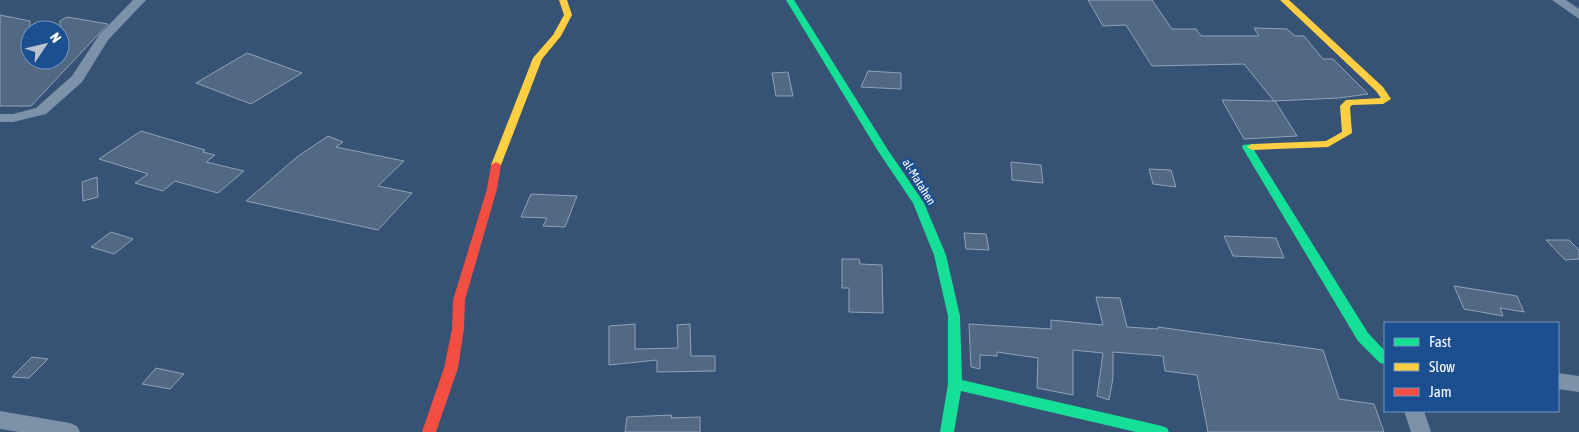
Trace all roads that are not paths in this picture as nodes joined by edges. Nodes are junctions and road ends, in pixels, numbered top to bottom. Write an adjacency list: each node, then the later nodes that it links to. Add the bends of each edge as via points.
1 (140, 0): 7 (street, via 103,38 77,78 41,112)
2 (563, 0): 15 (street, via 568,15 557,36 538,58 493,172 492,190 459,300 451,368)
3 (790, 0): 10 (street, al-Matahen, via 918,203 928,224 940,255 954,316)
4 (1284, 0): 8 (street, via 1386,98 1349,102 1345,106 1347,133 1328,144 1247,147 1363,337)
5 (1558, 0): 6 (street)
6 (1579, 15)
7 (0, 118)
8 (1384, 358)
9 (1559, 381): 11 (street)
10 (955, 384): 16 (street, al-Matahen); 17 (street)
11 (1579, 384)
12 (1414, 412): 18 (street)
13 (0, 420): 14 (street)
14 (70, 432)
15 (429, 432)
16 (947, 432)
17 (1162, 432)
18 (1421, 432)

